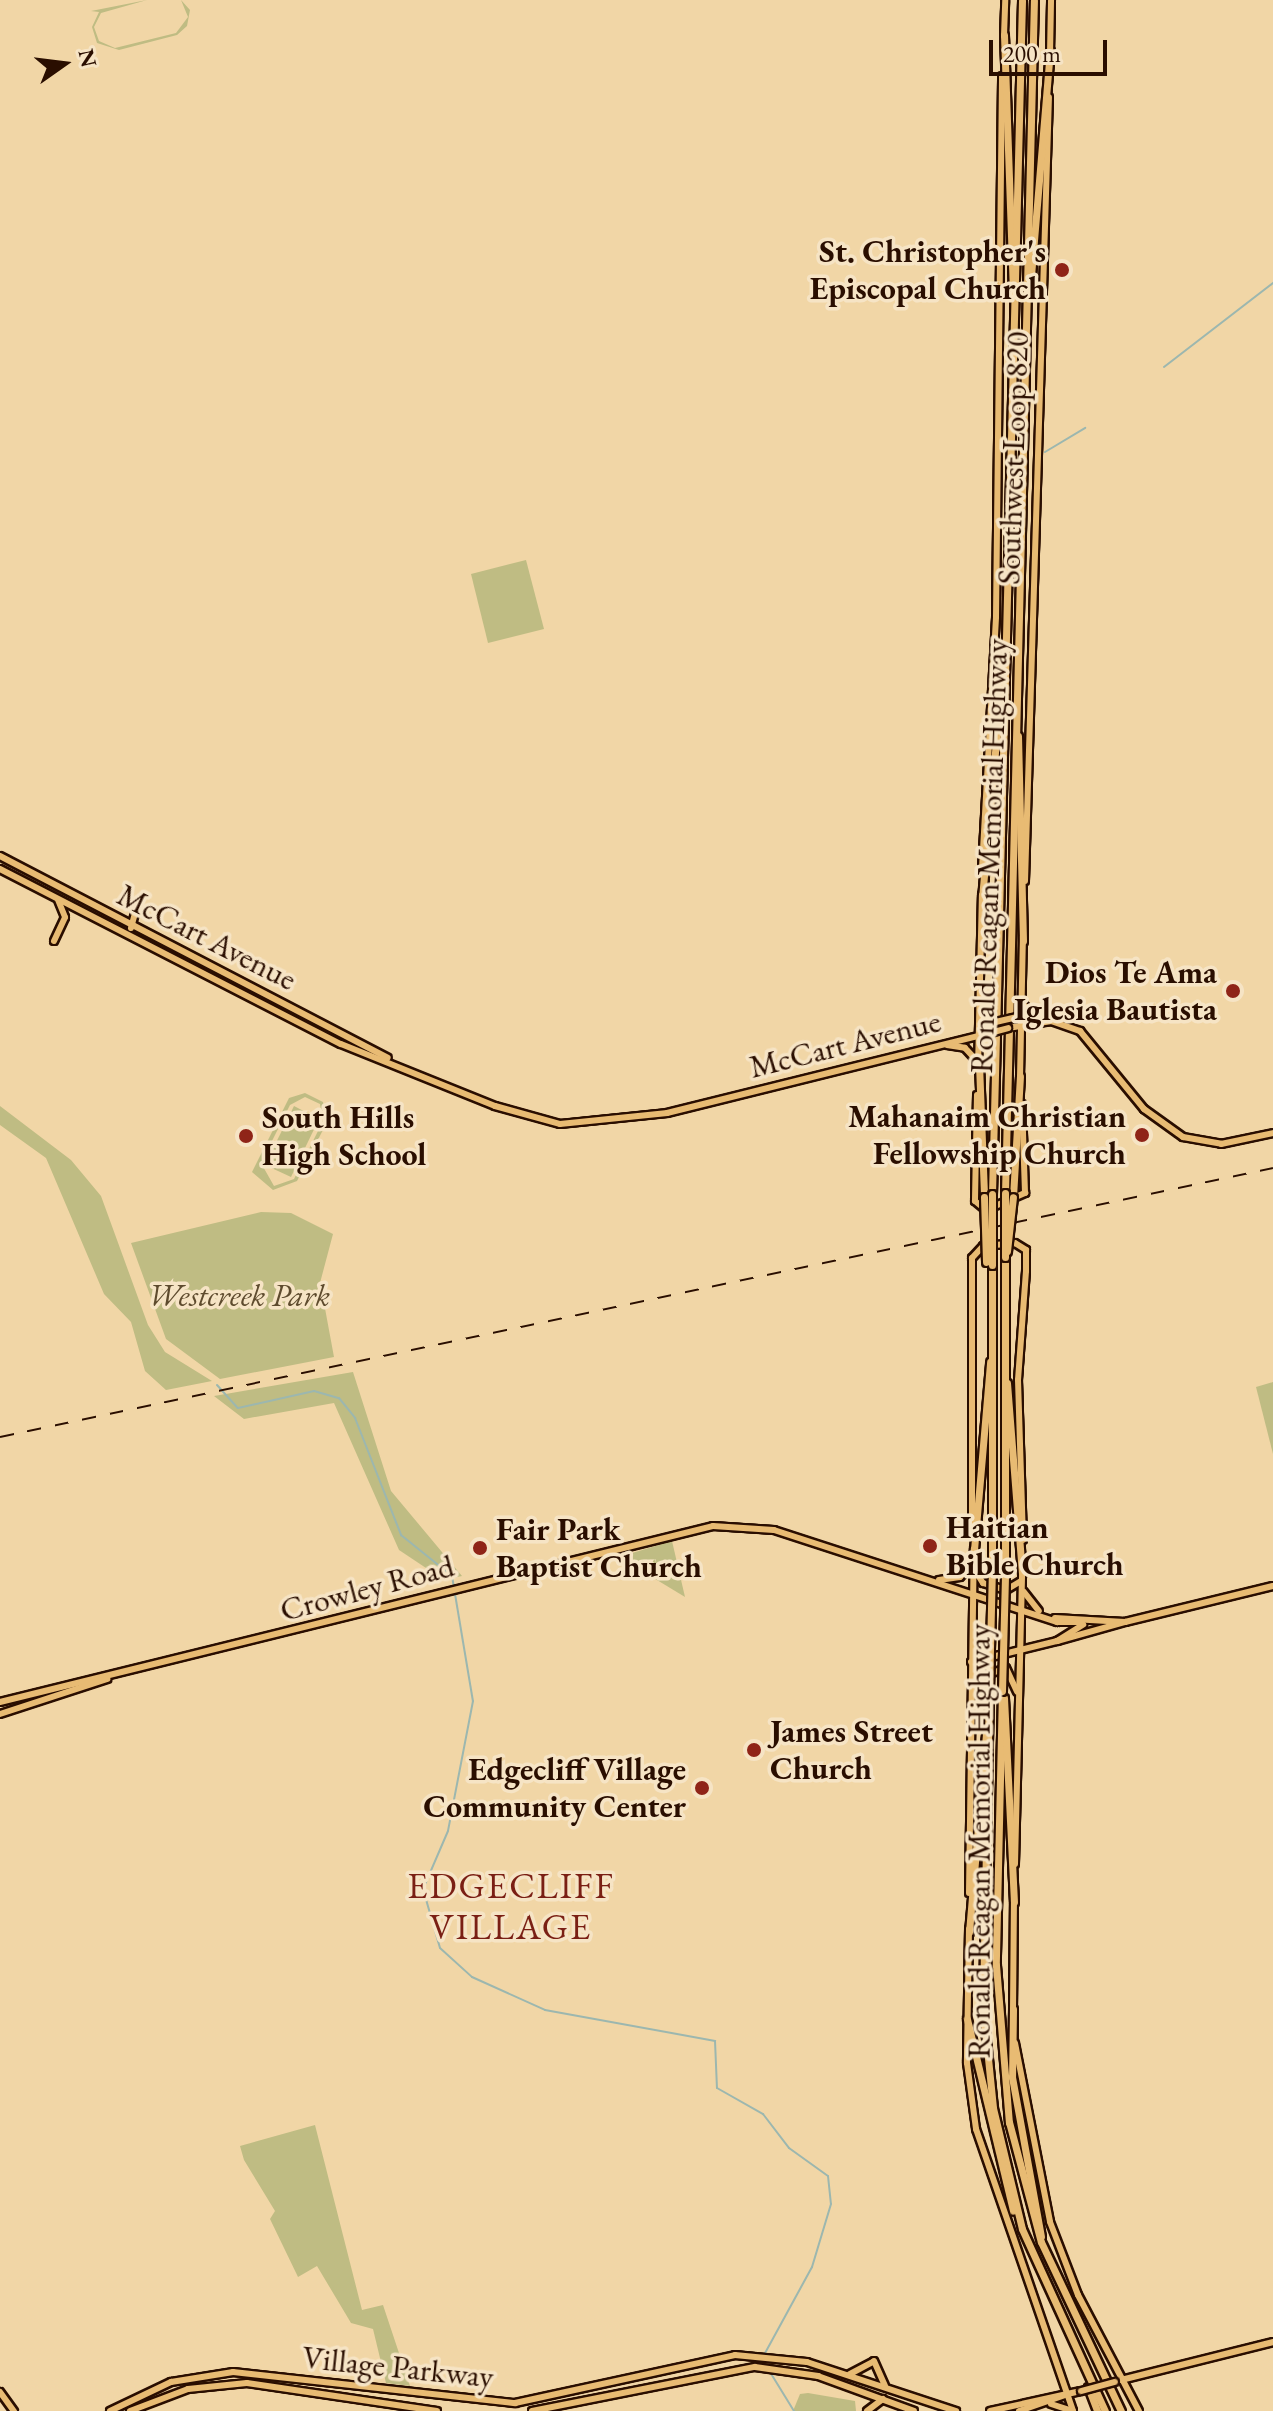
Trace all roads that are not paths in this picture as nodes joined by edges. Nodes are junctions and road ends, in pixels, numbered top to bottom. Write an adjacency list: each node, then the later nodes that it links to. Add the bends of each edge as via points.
1 (1005, 0): 5 (main road, Southwest Loop 820)
2 (1022, 0): 8 (highway, Ronald Reagan Memorial Highway)
3 (1034, 0): 7 (highway, Ronald Reagan Memorial Highway)
4 (1051, 0): 6 (main road, Southwest Loop 820)
5 (1004, 35): 8 (highway); 16 (main road, Southwest Loop 820, via 996,617)
6 (1050, 51): 7 (highway); 20 (main road, Southwest Loop 820)
7 (1028, 282): 10 (highway, Ronald Reagan Memorial Highway)
8 (1015, 294): 9 (highway, Ronald Reagan Memorial Highway)
9 (1005, 658): 16 (highway); 33 (highway, Ronald Reagan Memorial Highway)
10 (1016, 726): 20 (highway); 34 (highway, Ronald Reagan Memorial Highway)
11 (0, 856): 12 (main road, McCart Avenue)
12 (22, 867): 14 (main road); 18 (main road, McCart Avenue)
13 (0, 869): 14 (main road, McCart Avenue)
14 (17, 877): 15 (main road, McCart Avenue)
15 (53, 894): 19 (main road, via 65,917); 29 (main road, McCart Avenue, via 294,1021)
16 (982, 898): 21 (main road, Southwest Loop 820)
17 (136, 909): 18 (main road)
18 (131, 928): 29 (main road, McCart Avenue)
19 (54, 941)
20 (1023, 941): 22 (main road, Southwest Loop 820)
21 (980, 994): 24 (main road, bridge, via 987,1024); 27 (main road, Southwest Loop 820)
22 (1022, 1003): 24 (main road, Southwest Loop 820); 25 (main road)
23 (1077, 1012): 25 (main road, McCart Avenue)
24 (1019, 1014): 26 (main road, Southwest Loop 820)
25 (1044, 1021): 26 (main road, McCart Avenue); 32 (main road, via 1080,1031 1171,1131 1221,1144)
26 (1017, 1026): 27 (main road, McCart Avenue, bridge); 31 (main road, Southwest Loop 820)
27 (982, 1035): 28 (main road, McCart Avenue); 30 (main road, Southwest Loop 820)
28 (943, 1044): 29 (main road, McCart Avenue, via 584,1127 495,1106); 30 (main road, via 965,1048)
29 (391, 1061)
30 (979, 1064): 31 (main road, Southwest Loop 820, via 975,1201 986,1210 1025,1193); 33 (highway)
31 (1020, 1076): 34 (highway)
32 (1273, 1133)
33 (988, 1195): 35 (highway, Ronald Reagan Memorial Highway, bridge)
34 (1009, 1195): 36 (highway, Ronald Reagan Memorial Highway, bridge)
35 (991, 1360): 37 (highway); 58 (highway, Ronald Reagan Memorial Highway, bridge)
36 (1005, 1376): 39 (highway); 54 (highway, Ronald Reagan Memorial Highway, bridge)
37 (974, 1550): 38 (main road); 39 (main road, via 972,1258 983,1246 1015,1243 1026,1250 1018,1380)
38 (974, 1562): 39 (main road, via 981,1581 1006,1590 1017,1587); 40 (main road, via 963,1576); 43 (main road)
39 (1022, 1574): 41 (main road)
40 (937, 1581): 43 (main road, Crowley Road); 52 (main road, Crowley Road, via 774,1530 725,1526)
41 (1021, 1584): 44 (main road); 45 (main road)
42 (1273, 1586): 47 (main road)
43 (973, 1593): 44 (main road, Crowley Road); 51 (main road)
44 (1021, 1608): 45 (main road, Crowley Road); 50 (main road)
45 (1045, 1615): 46 (main road, Crowley Road)
46 (1083, 1622): 47 (main road, Crowley Road); 48 (main road); 49 (main road)
47 (1125, 1622): 48 (main road)
48 (1075, 1639): 49 (main road)
49 (1057, 1641): 50 (main road)
50 (1020, 1650): 51 (main road); 55 (main road)
51 (971, 1662): 53 (main road)
52 (107, 1679): 56 (main road, Crowley Road); 57 (main road, Crowley Road)
53 (971, 1683): 55 (main road, via 980,1673 1006,1668); 60 (main road)
54 (1002, 1691): 59 (highway); 64 (highway, Ronald Reagan Memorial Highway, via 999,2043 1012,2139)
55 (1018, 1700): 59 (main road)
56 (0, 1702)
57 (0, 1714)
58 (988, 1733): 60 (highway); 63 (highway, Ronald Reagan Memorial Highway, via 985,2041 997,2130)
59 (1014, 1902): 61 (main road)
60 (969, 1932): 62 (main road)
61 (1013, 2009): 64 (highway, via 1012,2077); 69 (main road, via 1024,2110 1050,2222)
62 (967, 2019): 63 (highway, via 999,2169); 73 (main road, via 969,2087 985,2168)
63 (1022, 2229): 66 (highway, Ronald Reagan Memorial Highway)
64 (1041, 2242): 92 (highway, Ronald Reagan Memorial Highway)
65 (1273, 2342): 68 (main road)
66 (1081, 2362): 90 (highway); 91 (highway, Ronald Reagan Memorial Highway)
67 (848, 2375): 70 (main road, Village Parkway); 70 (main road, via 874,2361); 71 (main road, Village Parkway, via 753,2355 515,2403 233,2372)
68 (1139, 2375): 69 (main road); 75 (main road)
69 (1118, 2381): 73 (main road, bridge); 75 (main road)
70 (888, 2389): 86 (main road, Village Parkway)
71 (146, 2391): 76 (main road); 80 (main road, Village Parkway)
72 (0, 2392): 79 (main road)
73 (1068, 2394): 77 (main road); 78 (main road); 89 (main road)
74 (883, 2399): 83 (main road, Village Parkway, via 803,2373 755,2367); 84 (main road); 85 (main road, Village Parkway)
75 (1132, 2399): 93 (main road)
76 (151, 2401): 81 (main road, Village Parkway); 82 (main road, Village Parkway, via 247,2383)
77 (1044, 2404): 88 (main road); 89 (main road)
78 (1010, 2409): 87 (main road)
79 (14, 2411)
80 (110, 2411)
81 (130, 2411)
82 (437, 2411)
83 (532, 2411)
84 (867, 2411)
85 (914, 2411)
86 (956, 2411)
87 (990, 2411)
88 (1019, 2411)
89 (1073, 2411)
90 (1097, 2411)
91 (1105, 2411)
92 (1121, 2411)
93 (1139, 2411)

